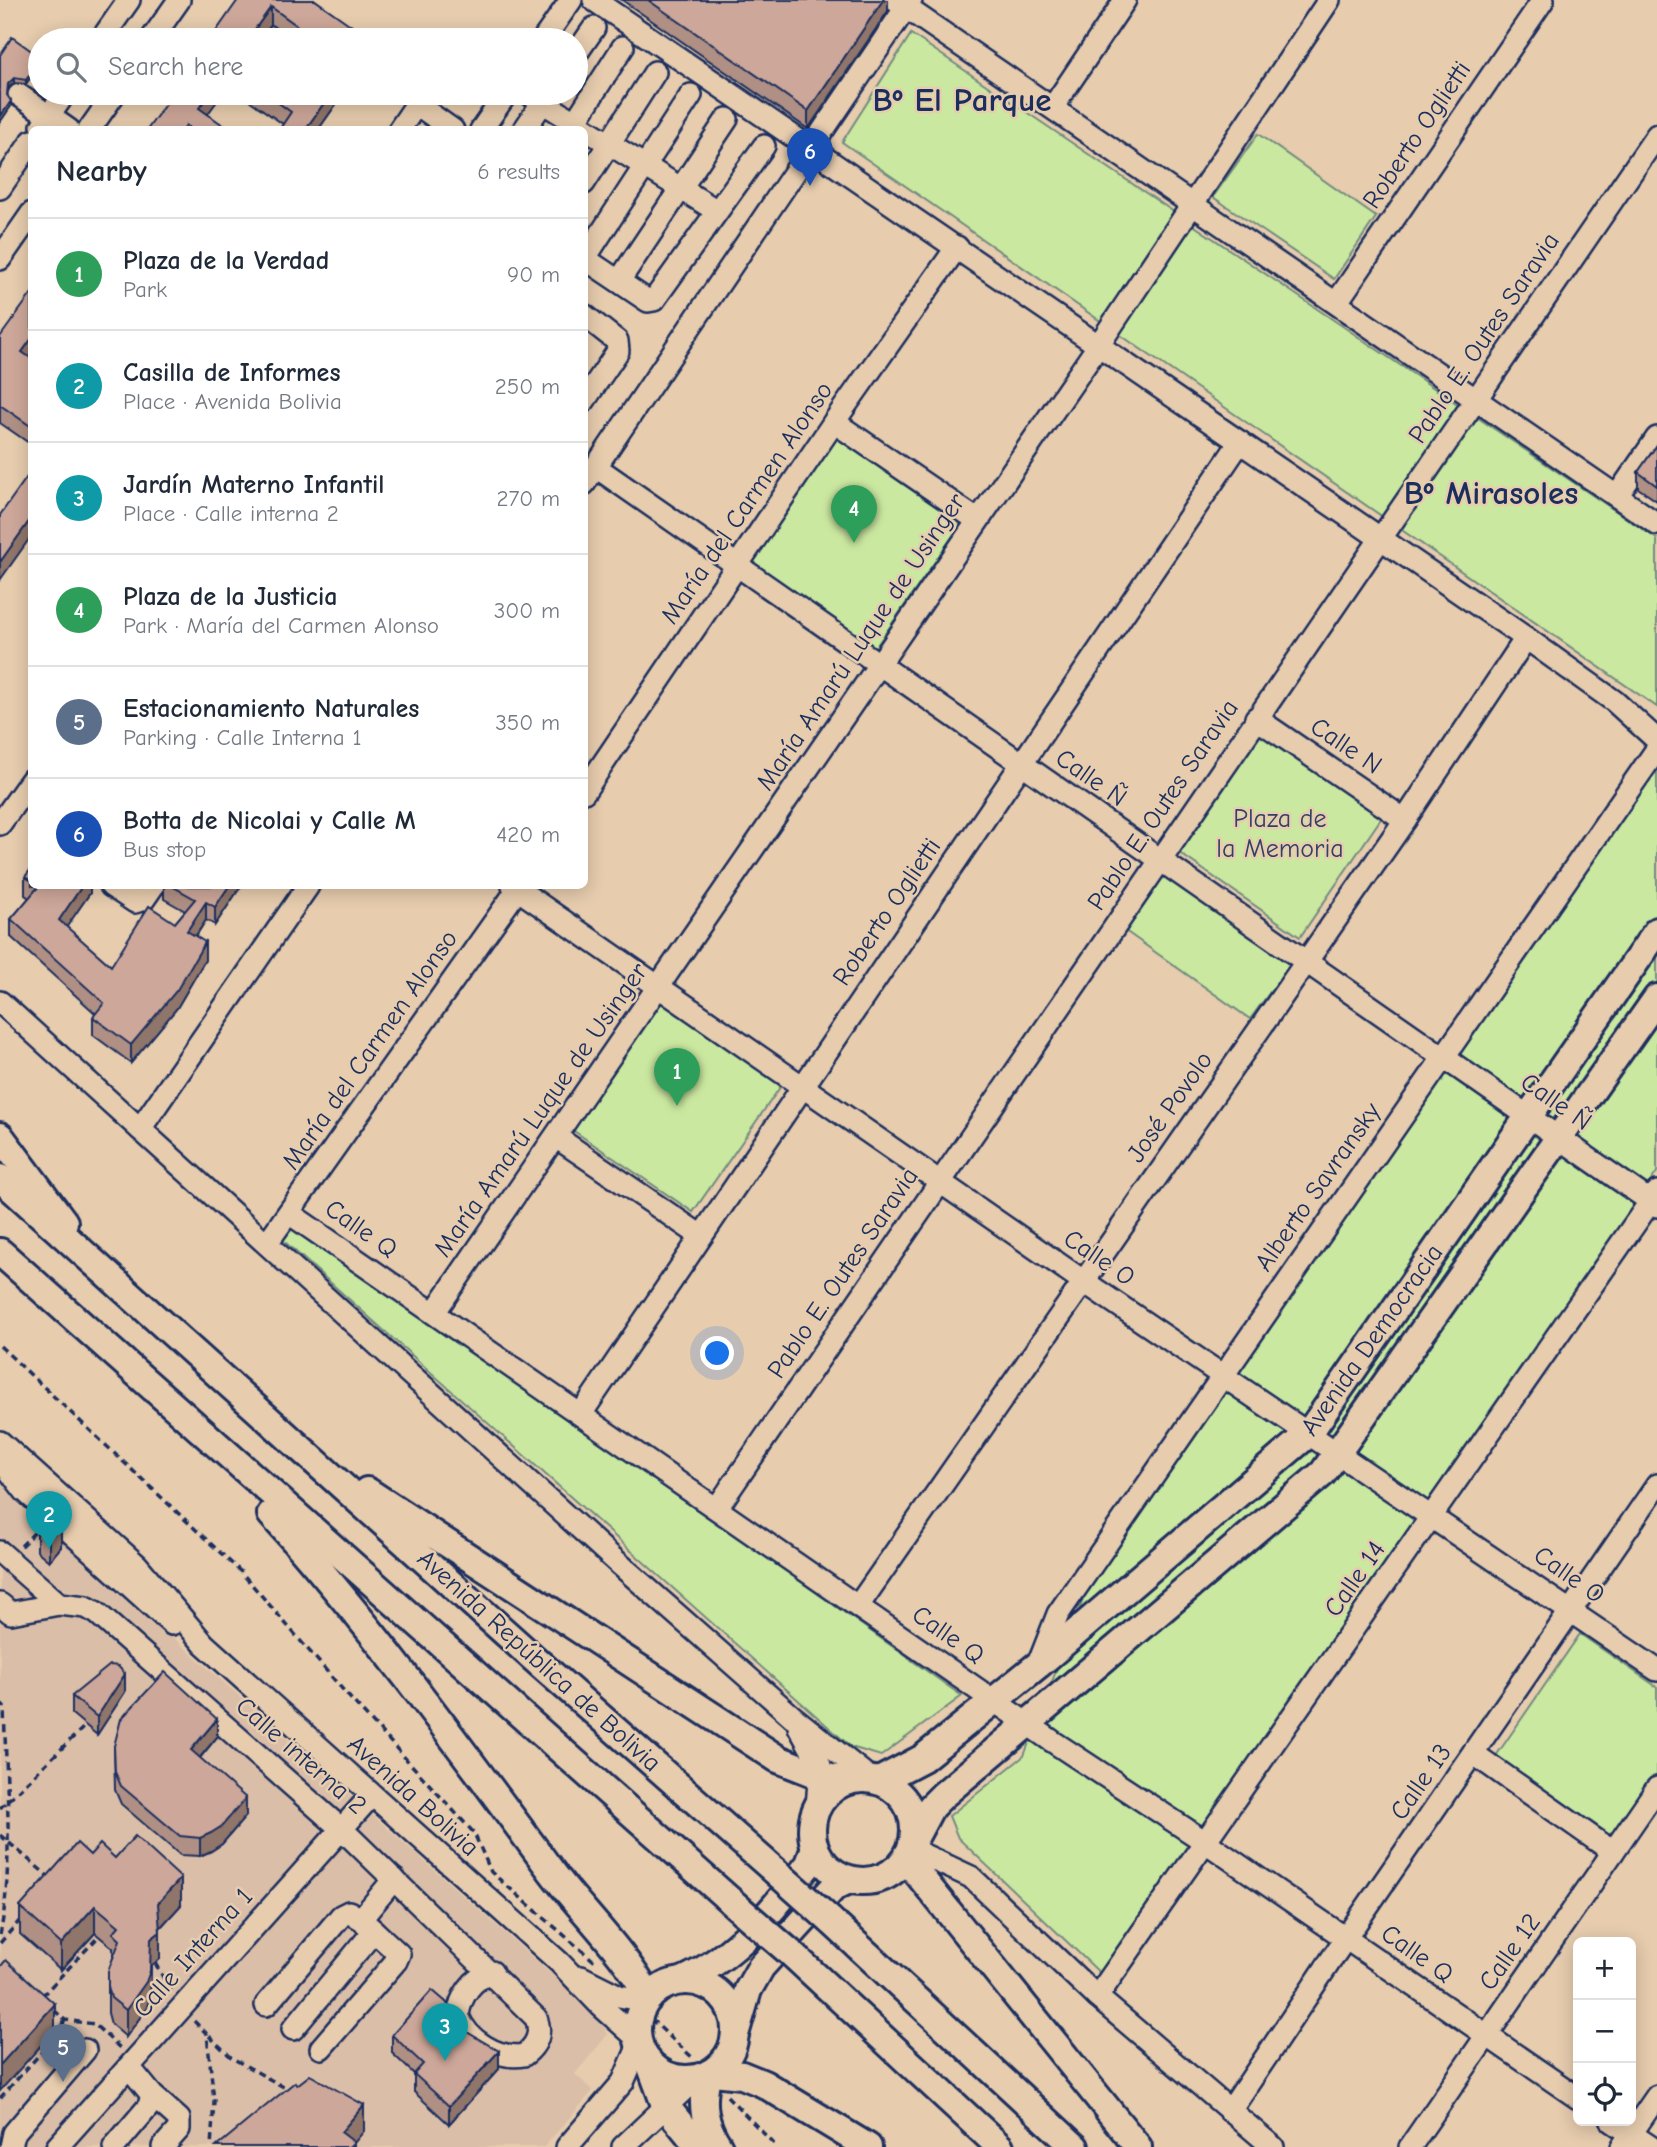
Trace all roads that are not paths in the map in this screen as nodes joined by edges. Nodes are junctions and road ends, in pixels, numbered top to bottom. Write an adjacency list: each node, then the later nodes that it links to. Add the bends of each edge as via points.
1 (129, 0): 9 (street)
2 (179, 0): 10 (street)
3 (571, 0): 11 (street)
4 (594, 0): 39 (street)
5 (1125, 0): 25 (street)
6 (1329, 0): 44 (street, María Amarú Luque de Usinger)
7 (1543, 0): 52 (street, Roberto Oglietti)
8 (904, 2): 25 (street); 39 (street)
9 (109, 28)
10 (159, 28)
11 (551, 28)
12 (594, 28): 13 (street)
13 (588, 37)
14 (623, 47): 18 (street)
15 (655, 72): 36 (street)
16 (691, 94): 40 (street)
17 (19, 95): 27 (street)
18 (588, 102)
19 (57, 105): 27 (street)
20 (107, 105): 28 (street)
21 (499, 105): 31 (street)
22 (536, 105): 32 (street)
23 (550, 105): 33 (street)
24 (586, 105): 33 (street)
25 (1053, 107): 44 (street)
26 (727, 120): 43 (street)
27 (44, 123)
28 (92, 126)
29 (402, 126): 30 (street, via 414,108 422,108)
30 (447, 126)
31 (484, 126)
32 (526, 126)
33 (573, 126)
34 (588, 133): 36 (street)
35 (1657, 135): 56 (street, Pablo E. Outes Saravia)
36 (610, 144): 40 (street); 41 (street)
37 (764, 146): 45 (street)
38 (28, 147): 42 (street)
39 (812, 147): 47 (street); 60 (street)
40 (645, 166): 43 (street); 48 (street)
41 (588, 177)
42 (0, 188)
43 (681, 189): 45 (street); 51 (street)
44 (1191, 203): 52 (street); 54 (street, María Amarú Luque de Usinger)
45 (717, 211): 51 (street, via 654,300 648,301)
46 (28, 219): 49 (street)
47 (957, 247): 54 (street); 57 (street, María del Carmen Alonso)
48 (588, 253)
49 (0, 259)
50 (588, 260): 51 (street)
51 (619, 281)
52 (1337, 302): 56 (street)
53 (588, 317): 55 (street, via 617,341 618,351)
54 (1098, 346): 59 (street); 62 (street, María Amarú Luque de Usinger)
55 (588, 395)
56 (1476, 399): 61 (street); 64 (street, Pablo E. Outes Saravia)
57 (834, 422): 62 (street); 65 (street, María del Carmen Alonso)
58 (1657, 438): 61 (street)
59 (1240, 442): 64 (street); 71 (street, Roberto Oglietti)
60 (590, 476): 65 (street, Calle Ñ)
61 (1617, 496): 63 (street)
62 (977, 520): 67 (street, María Amarú Luque de Usinger)
63 (1657, 524)
64 (1380, 538): 66 (street); 68 (street, Pablo E. Outes Saravia)
65 (739, 566): 67 (street, Calle Ñ); 73 (street, María del Carmen Alonso)
66 (1526, 638): 69 (street, via 1614,701); 74 (street, José Povolo)
67 (880, 665): 71 (street, Calle Ñ); 84 (street, María Amarú Luque de Usinger)
68 (1256, 718): 74 (street, Calle N); 76 (street, Pablo E. Outes Saravia)
69 (1657, 740)
70 (1657, 749): 87 (street, Alberto Savransky)
71 (1022, 764): 76 (street, Calle Ñ); 88 (street, Roberto Oglietti)
72 (28, 785): 75 (street)
73 (588, 786)
74 (1405, 820): 83 (street, José Povolo)
75 (0, 824)
76 (1160, 859): 83 (street, Calle Ñ); 95 (street, Pablo E. Outes Saravia)
77 (116, 889): 78 (street, via 135,902)
78 (151, 889)
79 (306, 889): 90 (street)
80 (516, 889): 97 (street, María del Carmen Alonso)
81 (520, 889): 84 (street, Calle O)
82 (1657, 931): 89 (main road, Avenida Democracia)
83 (1306, 962): 87 (street, Calle Ñ); 103 (street, José Povolo)
84 (660, 987): 88 (street, Calle O); 92 (street, María Amarú Luque de Usinger)
85 (1657, 999): 93 (main road, Avenida Democracia)
86 (0, 1002): 90 (street)
87 (1443, 1057): 89 (street, Calle Ñ); 106 (street, Alberto Savransky)
88 (802, 1087): 95 (street, Calle O); 98 (street, Roberto Oglietti)
89 (1528, 1117): 93 (street, Calle Ñ); 110 (main road, Avenida Democracia)
90 (140, 1129): 99 (street)
91 (0, 1136): 102 (main road)
92 (556, 1137): 98 (street); 104 (street, María Amarú Luque de Usinger)
93 (1560, 1139): 96 (street, Calle Ñ); 112 (main road, Avenida Democracia)
94 (0, 1178): 102 (main road, Avenida República de Bolivia)
95 (939, 1181): 103 (street, Calle O); 115 (street, Pablo E. Outes Saravia)
96 (1655, 1200): 116 (street, Calle 14)
97 (289, 1213): 99 (street, María del Carmen Alonso); 104 (street, Calle Q)
98 (701, 1236): 107 (street, Roberto Oglietti)
99 (267, 1243): 126 (street)
100 (0, 1252): 105 (main road, Avenida República de Bolivia)
101 (0, 1270): 105 (main road)
102 (100, 1271): 109 (main road, Avenida República de Bolivia)
103 (1083, 1280): 106 (street, Calle O); 120 (street, José Povolo)
104 (434, 1313): 107 (street, Calle Q)
105 (68, 1315): 108 (main road, Avenida República de Bolivia)
106 (1221, 1375): 110 (street, Calle O); 122 (street, Alberto Savransky, via 1058,1614)
107 (581, 1414): 115 (street, Calle Q)
108 (185, 1419): 147 (main road, via 342,1595 569,1894 630,1967); 172 (main road, Avenida República de Bolivia, bridge, via 792,1954)
109 (270, 1422): 129 (main road, via 380,1500 778,1759); 173 (main road, Avenida República de Bolivia, bridge, via 830,1920)
110 (1309, 1433): 112 (street, Calle O); 122 (main road, Avenida Democracia)
111 (0, 1441): 123 (street, Avenida Bolivia, via 137,1565)
112 (1339, 1454): 116 (street, Calle O); 127 (main road, Avenida Democracia, via 1323,1473)
113 (0, 1459): 123 (street, Avenida Bolivia, via 25,1491 134,1592)
114 (1657, 1485): 121 (street, Calle 13)
115 (717, 1508): 120 (street, Calle Q)
116 (1433, 1516): 121 (street, Calle O); 135 (street, Calle 14)
117 (10, 1550): 119 (street)
118 (0, 1604): 119 (street, via 11,1613)
119 (59, 1604): 134 (street, Calle interna 2, via 97,1613)
120 (858, 1606): 125 (street, Calle Q)
121 (1571, 1611): 124 (street, Calle O); 128 (street, Calle 13)
122 (1038, 1665): 125 (main road, Avenida Democracia)
123 (232, 1670): 132 (street, Avenida Bolivia)
124 (1657, 1670)
125 (992, 1700): 127 (street, Calle Q); 130 (main road, Avenida Democracia, via 923,1758)
126 (793, 1717): 129 (street, via 816,1754); 130 (street)
127 (1029, 1725): 135 (street, Calle Q); 137 (main road, Avenida Democracia, via 931,1807)
128 (1475, 1754): 138 (street); 142 (street, Calle 13)
129 (821, 1776): 130 (main road); 133 (street)
130 (867, 1781): 133 (main road, via 830,1792); 137 (main road, via 903,1797 911,1810)
131 (1657, 1788): 138 (street, Calle 12)
132 (371, 1796): 134 (street, Calle Interna 1); 143 (street, Avenida Bolivia)
133 (817, 1809): 136 (main road, via 812,1834)
134 (342, 1829): 139 (street, Calle interna 2); 155 (street, Calle Interna 1)
135 (1207, 1843): 142 (street, Calle Q); 146 (street, Calle 14)
136 (815, 1847): 140 (main road, via 828,1867); 145 (main road, via 809,1864 736,1949)
137 (910, 1849): 140 (main road, via 881,1878); 146 (street, via 971,1877); 174 (main road)
138 (1613, 1852): 151 (street, Calle 12)
139 (394, 1879): 141 (street); 144 (street, Calle interna 2)
140 (849, 1880): 150 (main road, via 834,1887 761,1967)
141 (368, 1925): 148 (street, via 349,1912 341,1916); 149 (street); 152 (street, via 399,1954)
142 (1345, 1939): 151 (street, Calle Q); 161 (street, Calle 13)
143 (559, 1962): 147 (street, Avenida Bolivia, via 605,1990); 153 (street, Avenida Bolivia)
144 (492, 1972)
145 (682, 1981): 147 (main road, via 670,1983); 150 (main road, via 710,1986 722,1996)
146 (1097, 1997): 161 (street)
147 (646, 2003): 153 (main road)
148 (266, 2005)
149 (293, 2029)
150 (735, 2031): 156 (main road, via 729,2054)
151 (1486, 2036): 158 (street, Calle Q); 176 (street, Calle 12)
152 (321, 2048)
153 (642, 2049): 156 (main road, via 671,2078); 160 (main road); 167 (street, via 624,2082)
154 (85, 2050): 163 (street, via 14,2133)
155 (131, 2064): 157 (street); 164 (street, Calle Interna 1)
156 (705, 2076): 160 (street); 170 (main road, via 705,2119); 171 (main road, via 742,2075 764,2084)
157 (152, 2095): 165 (street, via 149,2106); 166 (street, via 179,2119 178,2129)
158 (1573, 2095)
159 (1657, 2096): 162 (street)
160 (665, 2105): 168 (street); 169 (main road)
161 (1230, 2111): 175 (street)
162 (1626, 2140): 177 (street)
163 (11, 2147)
164 (57, 2147)
165 (114, 2147)
166 (163, 2147)
167 (567, 2147)
168 (623, 2147)
169 (699, 2147)
170 (719, 2147)
171 (868, 2147)
172 (1000, 2147)
173 (1075, 2147)
174 (1138, 2147)
175 (1273, 2147)
176 (1410, 2147)
177 (1651, 2147)

